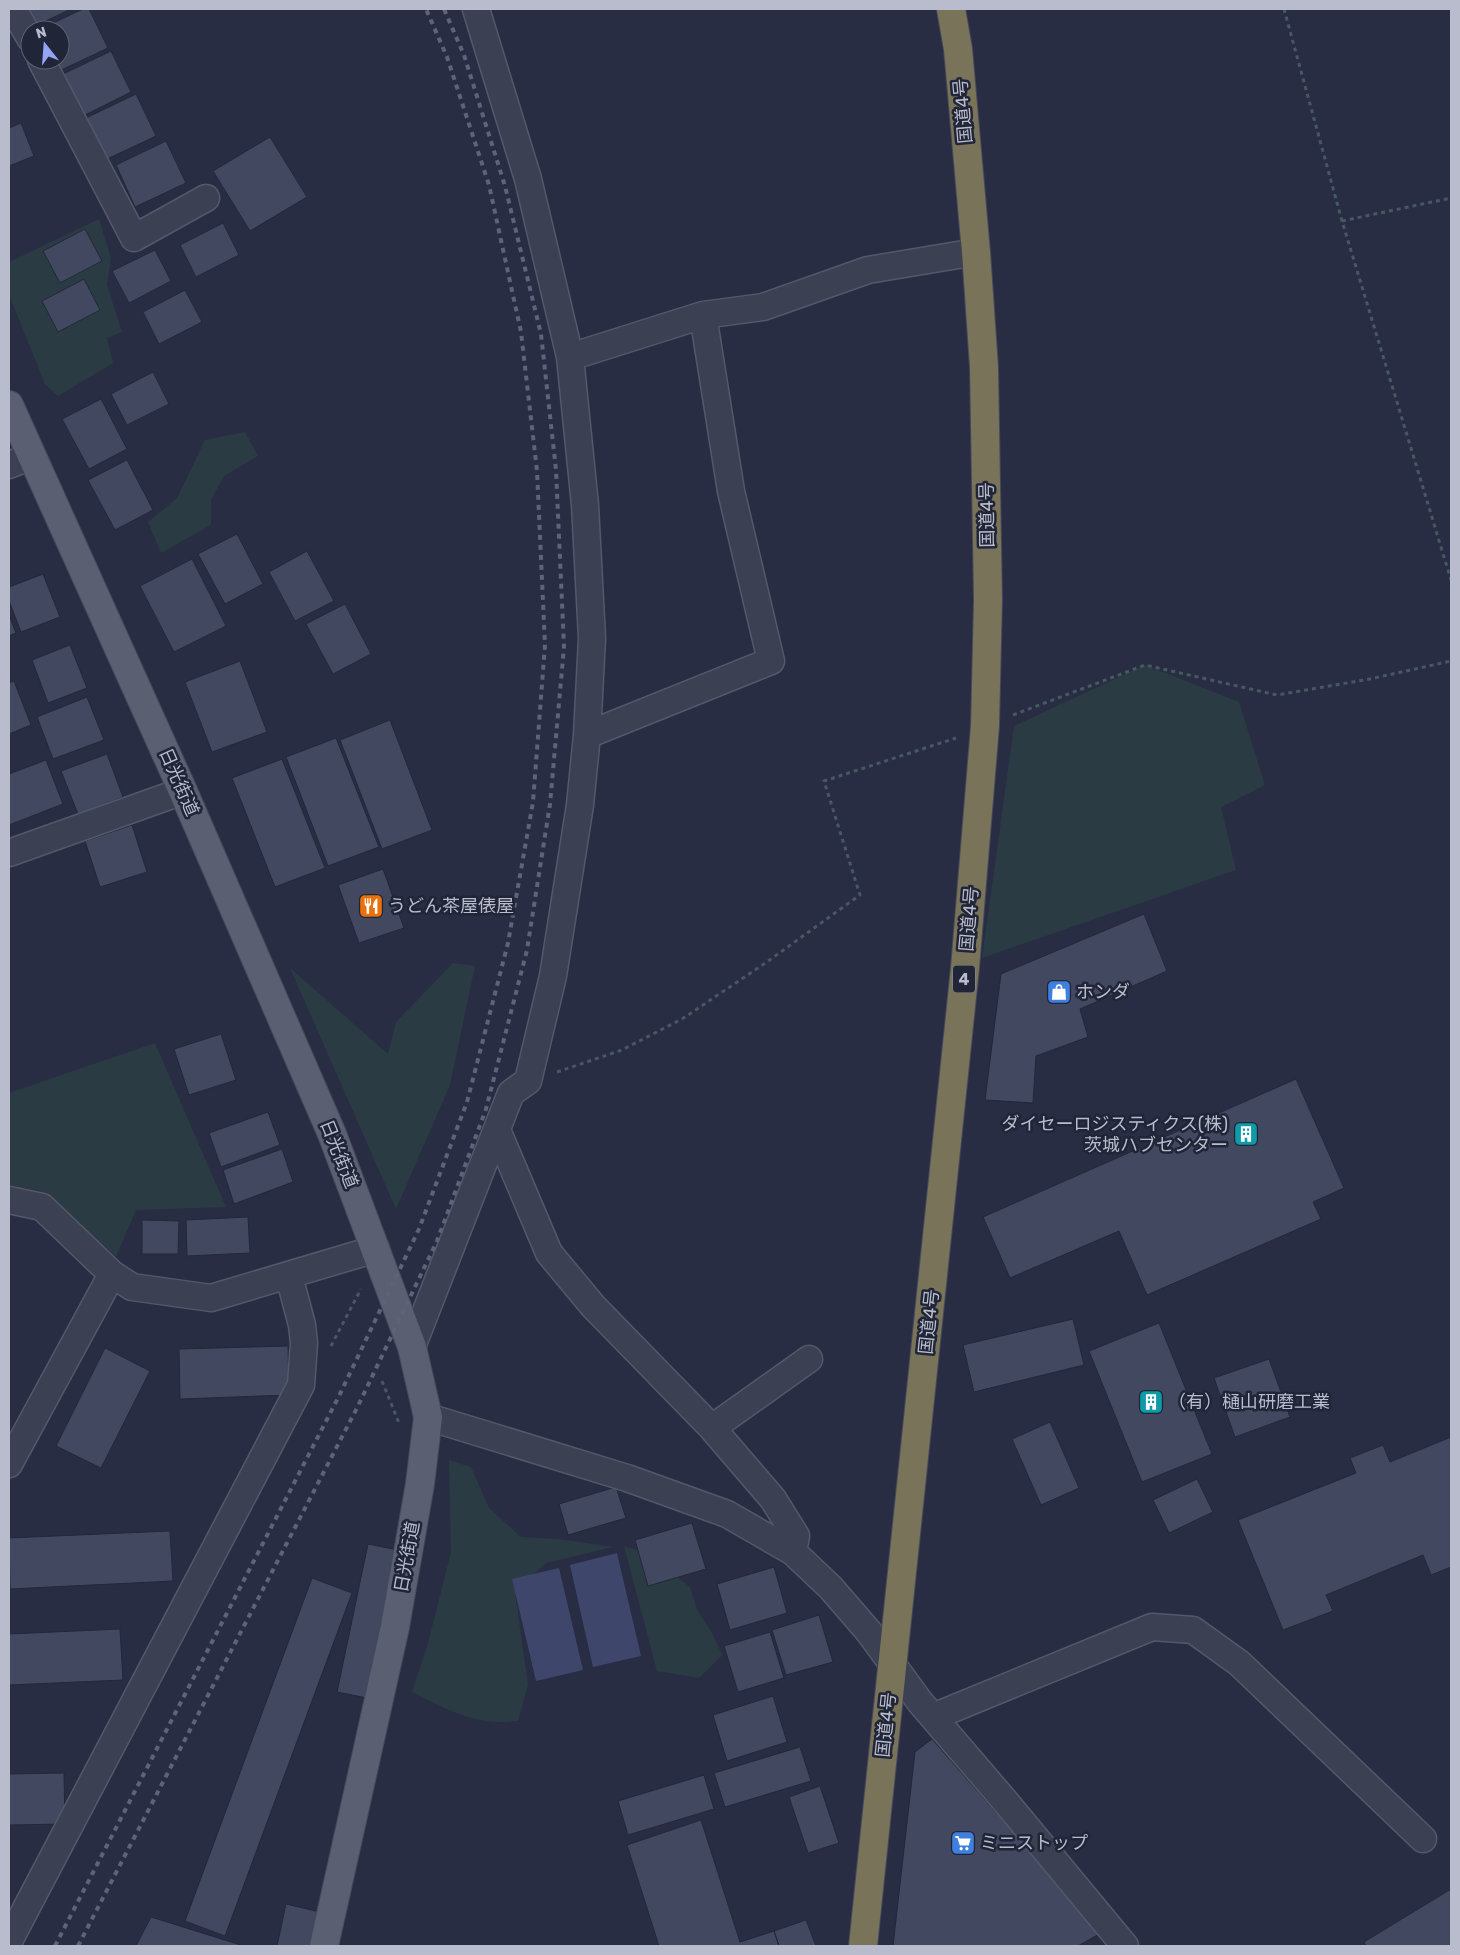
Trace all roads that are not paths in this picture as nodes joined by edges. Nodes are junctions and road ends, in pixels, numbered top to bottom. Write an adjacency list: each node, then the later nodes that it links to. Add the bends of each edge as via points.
1 (13, 9): 4 (street)
2 (476, 9): 9 (street, via 528,179)
3 (951, 9): 7 (highway, 国道4号 / 4, via 958,49)
4 (20, 21)
5 (46, 70): 6 (street, via 134,238)
6 (206, 198)
7 (976, 252): 8 (street, via 868,270 763,307); 26 (highway, 国道4号 / 4, via 984,367 988,518 985,726 965,968)
8 (703, 315): 9 (street); 12 (street, via 731,491 771,661)
9 (570, 357): 12 (street, via 585,505 592,629)
10 (9, 406): 11 (main road, 日光街道)
11 (20, 461): 13 (main road, 日光街道)
12 (587, 735): 15 (street, via 580,805 553,976 528,1081 511,1093)
13 (183, 791): 14 (street); 17 (main road, 日光街道, via 332,1134)
14 (9, 853)
15 (497, 1130): 20 (street); 23 (street, via 549,1254 593,1306)
16 (9, 1200): 18 (street, via 42,1207)
17 (376, 1249): 19 (street); 20 (main road, 日光街道)
18 (112, 1274): 19 (street, via 132,1288 211,1298); 24 (street)
19 (289, 1276): 29 (street, via 304,1343 301,1385)
20 (412, 1347): 22 (main road, 日光街道)
21 (809, 1359): 23 (street)
22 (428, 1417): 25 (street, via 627,1478 727,1514); 30 (main road, 日光街道, via 395,1627)
23 (712, 1428): 25 (street, via 773,1499 796,1536)
24 (9, 1464)
25 (793, 1552): 26 (street, via 837,1595)
26 (893, 1664): 27 (street); 31 (highway, 国道4号 / 4)
27 (933, 1717): 28 (street, via 1152,1627 1193,1630 1239,1663); 32 (street)
28 (1423, 1839)
29 (9, 1941)
30 (324, 1946)
31 (864, 1946)
32 (1124, 1946)

